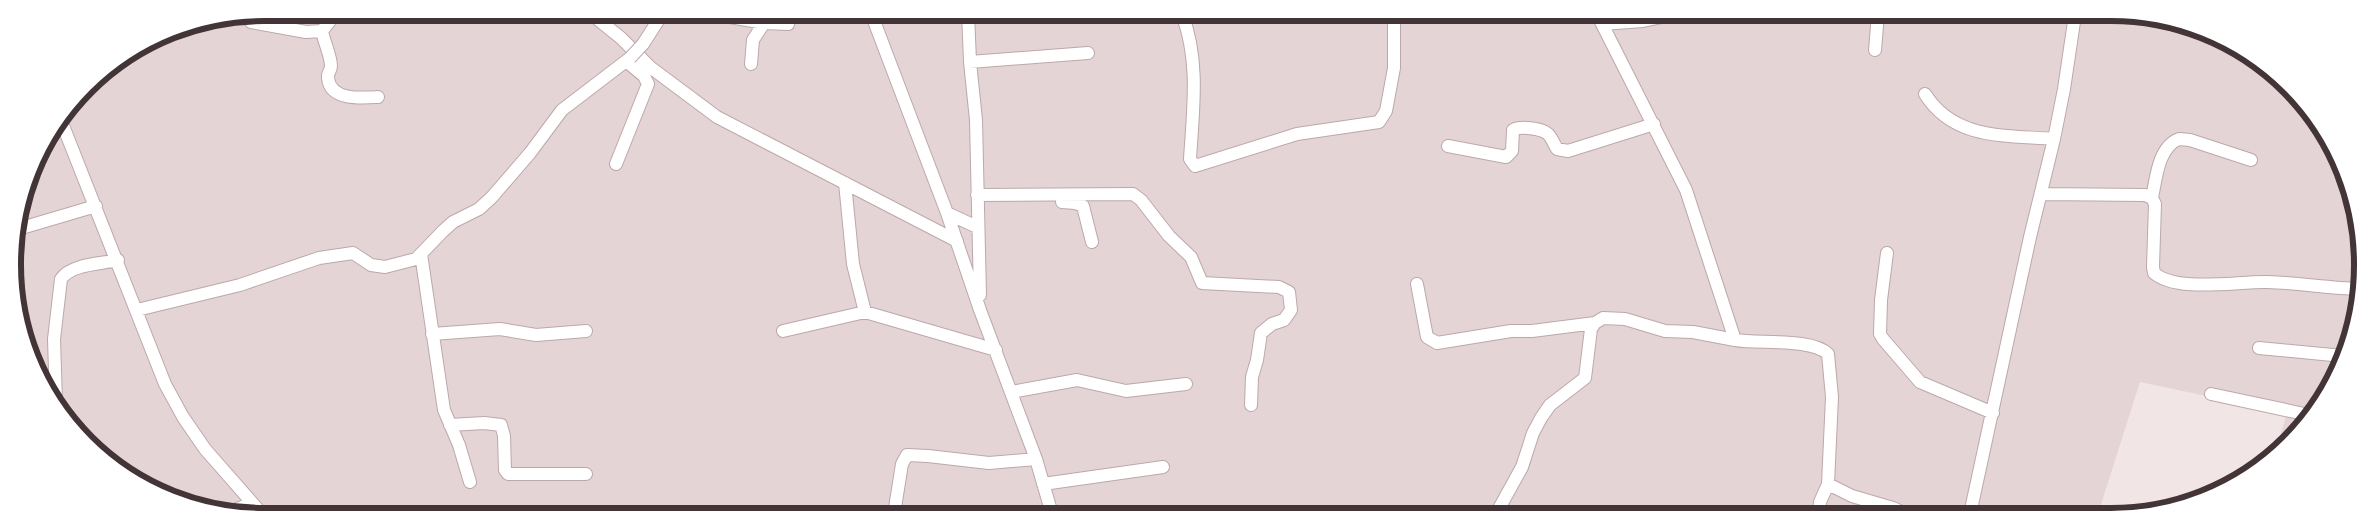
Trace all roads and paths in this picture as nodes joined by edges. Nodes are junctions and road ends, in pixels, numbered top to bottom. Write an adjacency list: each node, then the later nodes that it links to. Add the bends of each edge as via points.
1 (330, 21): 15 (street)
2 (600, 21): 29 (street, via 650,67 717,117)
3 (657, 21): 18 (street, bridge, via 643,44)
4 (753, 21): 14 (street)
5 (789, 21): 14 (street, via 788,24)
6 (875, 21): 34 (street)
7 (968, 21): 19 (street)
8 (1184, 21): 9 (street, via 1193,70 1195,102 1190,159 1195,166 1297,134 1379,122 1386,111 1394,68)
9 (1394, 21)
10 (1601, 21): 23 (street)
11 (1877, 21): 16 (street)
12 (2074, 21): 25 (street)
13 (251, 22): 15 (street)
14 (764, 23): 20 (street, via 753,40)
15 (322, 32): 22 (street, via 331,67 327,76 329,83 336,91 354,98)
16 (1875, 50)
17 (1088, 53): 19 (street)
18 (628, 59): 28 (street, via 648,84); 40 (street, via 562,110 492,197 479,209 443,230)
19 (970, 62): 32 (street, via 976,120)
20 (751, 64)
21 (1925, 94): 25 (street, via 1940,114 1969,130)
22 (378, 97)
23 (1654, 124): 26 (street, via 1568,151 1557,149 1543,131 1519,128 1513,130 1512,151 1506,158); 51 (street, via 1686,190)
24 (64, 127): 33 (street)
25 (2054, 139): 30 (street)
26 (1448, 146)
27 (2251, 160): 31 (street, via 2179,139 2171,144 2158,166)
28 (616, 164)
29 (844, 183): 37 (street); 46 (street, via 853,264)
30 (2042, 194): 31 (street, via 2145,195); 60 (street)
31 (2152, 198): 43 (street, via 2155,204 2153,267 2159,277 2193,283 2265,282)
32 (977, 199): 36 (street); 38 (street, via 1080,204 1085,209); 59 (street, via 1132,194 1191,257 1202,283 1279,286 1284,289 1290,298 1291,310 1284,320 1261,333 1252,377)
33 (96, 206): 35 (street); 41 (street)
34 (947, 212): 36 (street); 37 (street)
35 (24, 227)
36 (977, 227): 45 (street)
37 (957, 241): 45 (street)
38 (1092, 242)
39 (1887, 253): 60 (street, via 1881,300 1880,334 1883,339 1920,382)
40 (421, 254): 44 (street, via 407,262 385,267 371,265 353,253 319,258 246,283); 50 (street)
41 (118, 260): 44 (street); 56 (street, via 76,269 61,279 54,340)
42 (1417, 284): 47 (street, via 1427,336 1436,343)
43 (2352, 288)
44 (137, 310): 69 (street, via 166,384 183,417 205,449)
45 (980, 310): 53 (street)
46 (865, 312): 49 (street); 53 (street)
47 (1595, 322): 51 (street, via 1602,318 1625,319 1665,330); 74 (street, via 1589,336 1585,378 1550,405 1541,418 1522,468)
48 (586, 331): 50 (street, via 536,335 500,329)
49 (783, 331)
50 (432, 334): 62 (street, via 444,410)
51 (1735, 340): 68 (street, via 1808,345 1828,354 1832,397)
52 (2259, 348): 54 (street)
53 (996, 350): 57 (street)
54 (2336, 356)
55 (1186, 384): 57 (street, via 1126,391 1077,380)
56 (56, 389)
57 (1012, 392): 63 (street)
58 (2211, 394): 61 (street)
59 (1251, 405)
60 (1993, 413): 77 (street)
61 (2302, 414)
62 (450, 425): 65 (street, via 501,425 508,474); 66 (street)
63 (1036, 459): 67 (street); 72 (street, via 996,464 907,456 902,464)
64 (1163, 467): 67 (street)
65 (586, 474)
66 (470, 482)
67 (1043, 484): 73 (street)
68 (1828, 484): 75 (street); 76 (street, via 1846,494)
69 (252, 503): 70 (street); 71 (street)
70 (243, 507)
71 (256, 507)
72 (895, 508)
73 (1050, 508)
74 (1499, 508)
75 (1820, 508)
76 (1892, 508)
77 (1971, 508)

